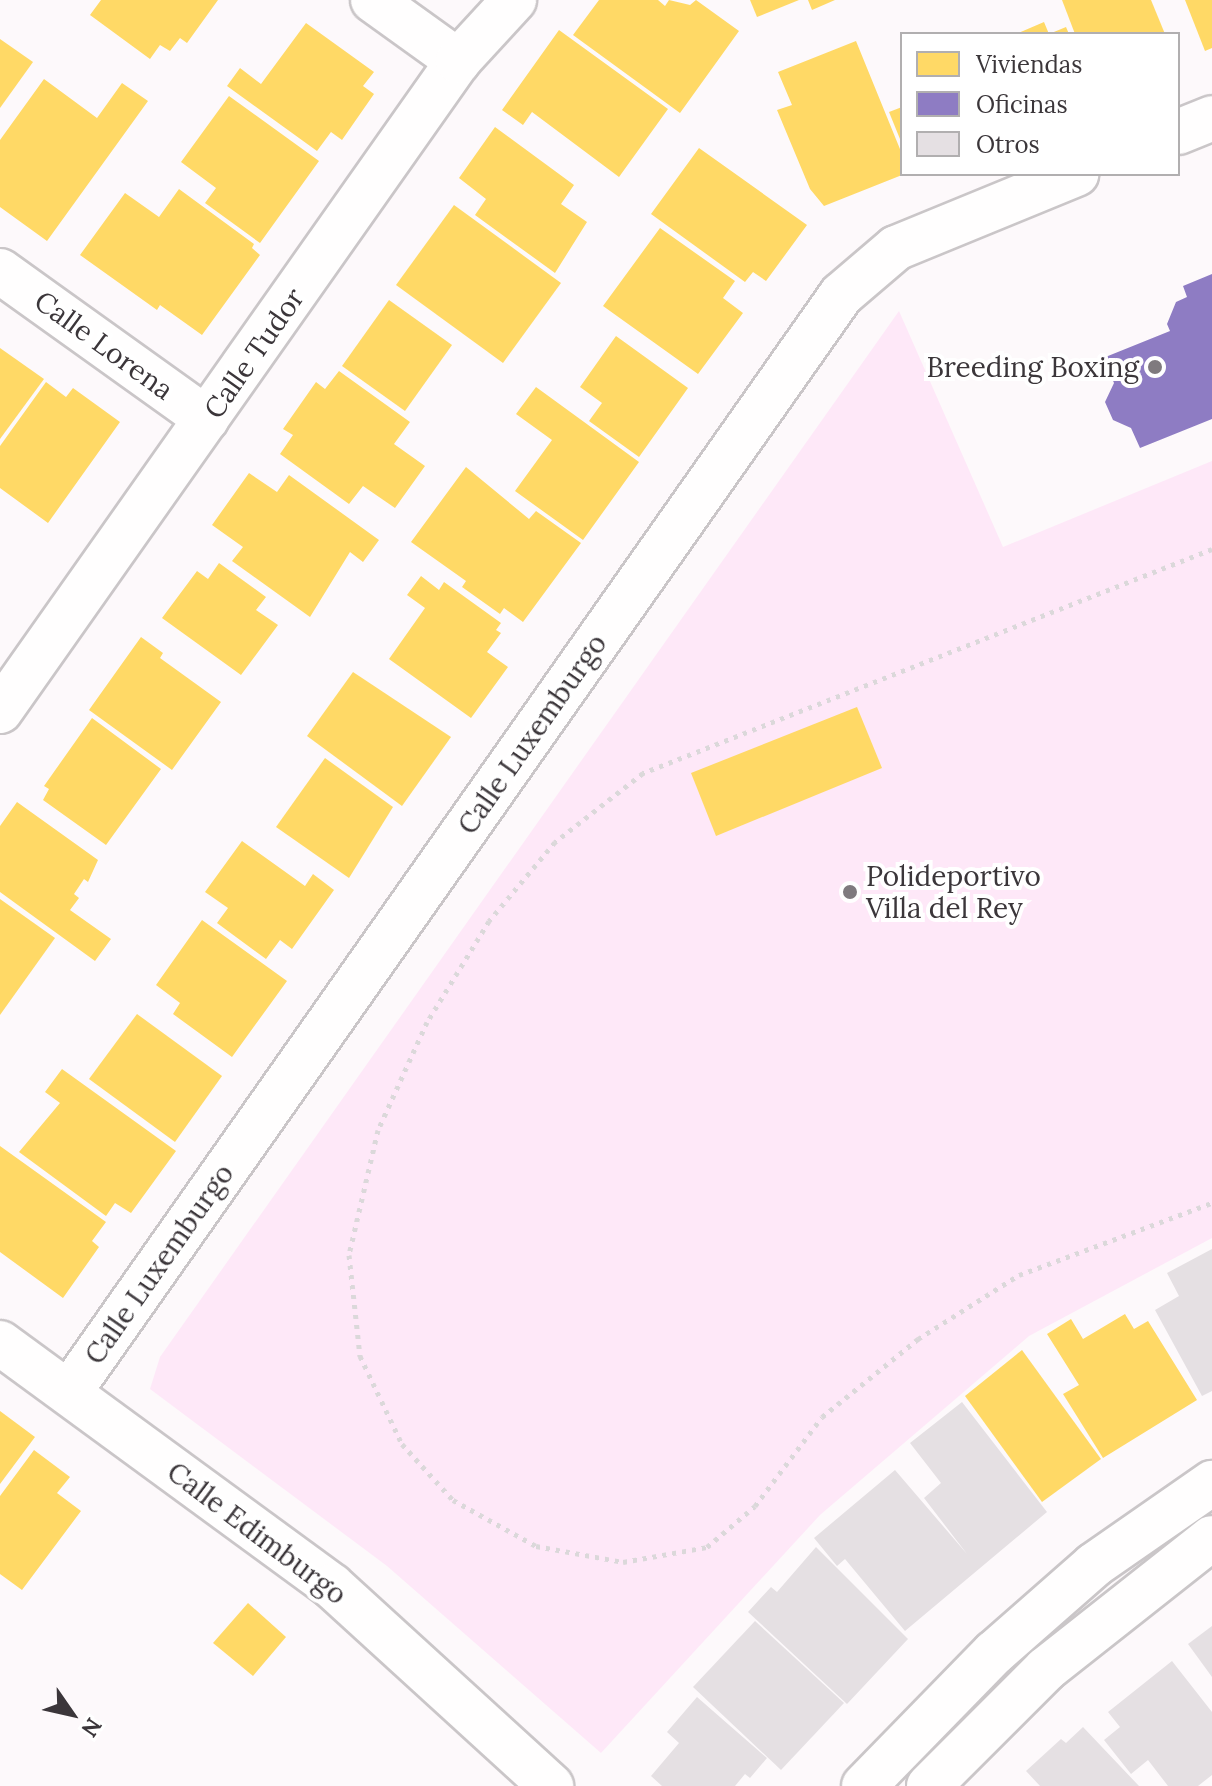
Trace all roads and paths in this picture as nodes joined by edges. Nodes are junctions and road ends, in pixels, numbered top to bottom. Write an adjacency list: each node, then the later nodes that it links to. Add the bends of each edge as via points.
1 (373, 0): 3 (street)
2 (514, 0): 3 (street, Calle Tudor)
3 (458, 61): 8 (street, Calle Tudor)
4 (1212, 118): 5 (street)
5 (1180, 131)
6 (1071, 176): 13 (street, Calle Luxemburgo, via 896,248 841,295)
7 (0, 271): 8 (street, Calle Lorena)
8 (207, 419): 10 (street, Calle Tudor)
9 (1212, 549): 11 (path, via 643,773 555,842 489,921 427,1022 378,1130 349,1255 360,1356 402,1444 453,1500 536,1546 623,1562 707,1547 755,1506 822,1417 918,1339 1019,1275)
10 (0, 711)
11 (1212, 1203)
12 (0, 1343): 13 (street, Calle Edimburgo)
13 (70, 1391): 16 (street, Calle Edimburgo, via 332,1586)
14 (1212, 1483): 17 (street, via 1094,1565 994,1653)
15 (1212, 1538): 18 (street, via 1046,1669)
16 (551, 1786)
17 (864, 1786)
18 (929, 1786)

